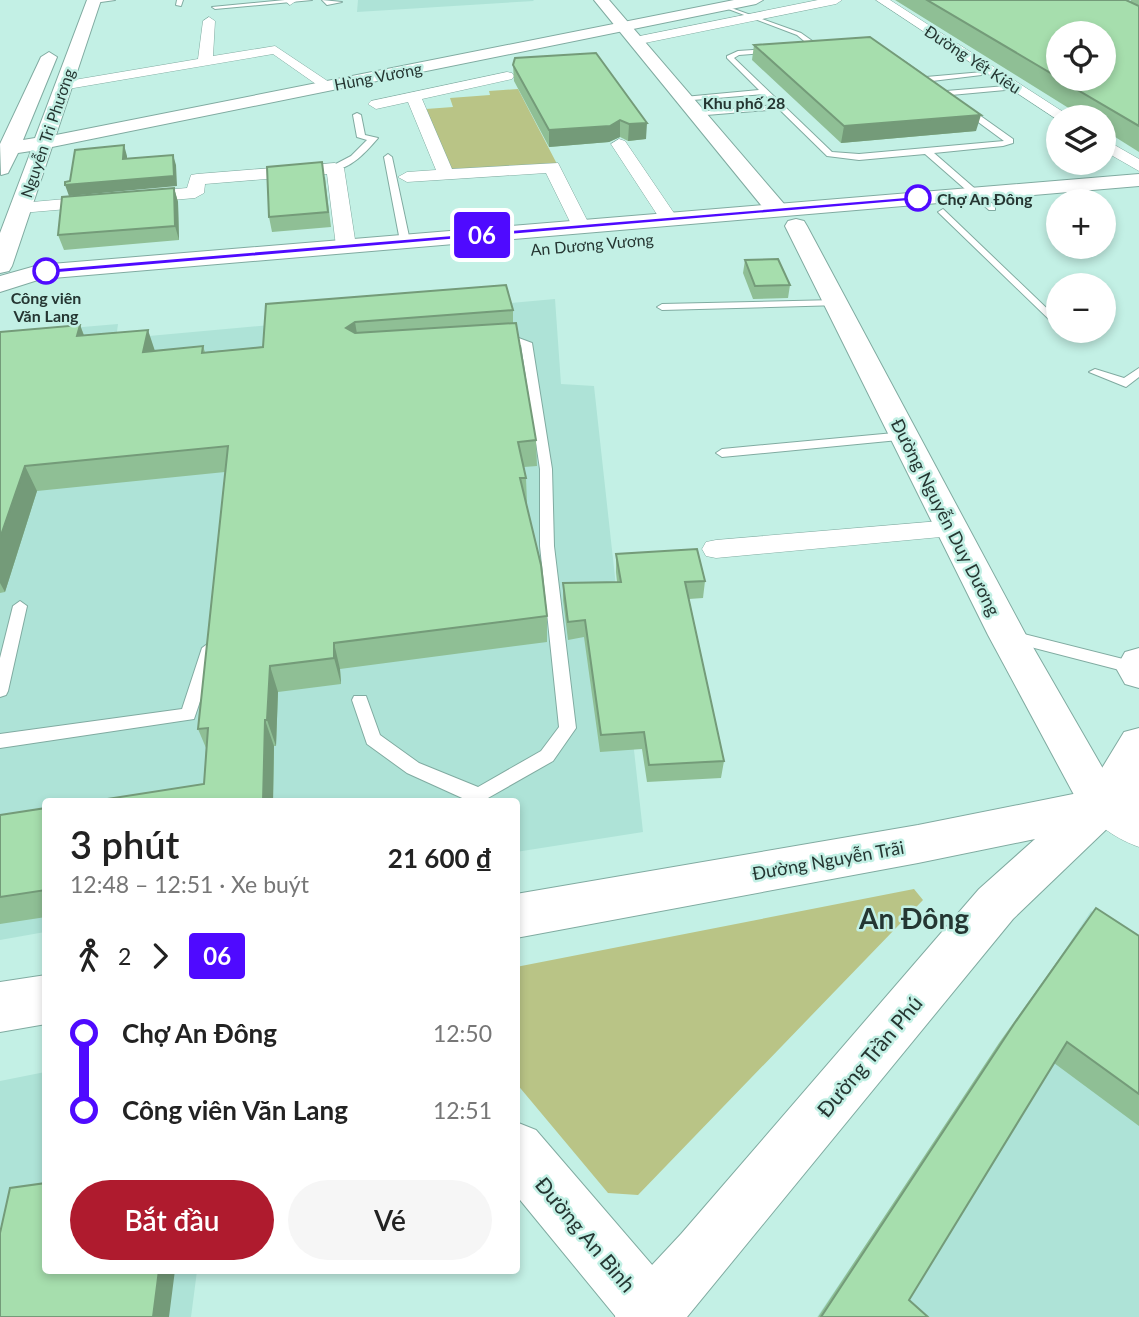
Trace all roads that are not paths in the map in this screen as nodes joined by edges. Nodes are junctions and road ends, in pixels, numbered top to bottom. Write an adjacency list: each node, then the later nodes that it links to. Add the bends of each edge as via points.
1 (100, 0): 19 (main road, Nguyễn Tri Phương)
2 (309, 0): 7 (lane)
3 (326, 0): 8 (lane)
4 (601, 0): 12 (main road, Đường Nguyễn Duy Dương)
5 (836, 0): 10 (street, Hùng Vương)
6 (882, 0): 16 (street, Đường Yết Kiêu)
7 (290, 1): 9 (lane)
8 (339, 2)
9 (215, 7)
10 (754, 8): 12 (street, Hùng Vương); 12 (main road, Hùng Vương, via 725,6); 14 (lane)
11 (209, 21): 15 (street)
12 (629, 34): 20 (main road, Hùng Vương); 26 (main road, Đường Nguyễn Duy Dương)
13 (57, 37): 22 (main road, Nguyễn Tri Phương)
14 (817, 47): 18 (lane, via 876,47); 23 (lane, via 730,55)
15 (205, 63): 19 (street); 20 (street, via 275,50)
16 (995, 73): 18 (lane); 21 (street, Đường Yết Kiêu)
17 (507, 76): 25 (street)
18 (925, 79): 24 (lane)
19 (62, 86): 22 (main road); 32 (main road, Nguyễn Tri Phương)
20 (328, 86): 32 (main road, Hùng Vương)
21 (1016, 87): 24 (lane); 28 (street, Đường Yết Kiêu)
22 (35, 88): 34 (main road, Nguyễn Tri Phương)
23 (764, 92): 26 (lane); 29 (lane)
24 (946, 93): 35 (lane, via 1010,141)
25 (414, 96): 27 (street); 42 (street)
26 (684, 99): 30 (main road, Đường Nguyễn Duy Dương)
27 (376, 104)
28 (1046, 106)
29 (779, 107): 30 (lane); 35 (lane, via 830,154 852,157)
30 (697, 114): 51 (main road, Đường Nguyễn Duy Dương)
31 (357, 115): 40 (lane, via 361,137 374,138 354,158)
32 (43, 143): 34 (main road, Hùng Vương); 39 (main road, Nguyễn Tri Phương)
33 (619, 144): 53 (street)
34 (5, 149): 41 (main road, Nguyễn Tri Phương)
35 (928, 151): 47 (lane)
36 (1116, 152): 38 (street)
37 (388, 157): 54 (lane)
38 (1139, 166)
39 (35, 167): 41 (main road); 49 (main road, Nguyễn Tri Phương)
40 (335, 168): 49 (street, via 197,179 195,193); 55 (street)
41 (0, 173)
42 (446, 174): 43 (street); 52 (street, via 552,167)
43 (407, 177)
44 (1139, 180): 47 (main road, An Dương Vương)
45 (1139, 195): 46 (main road)
46 (1116, 197)
47 (983, 201): 48 (main road, An Dương Vương); 50 (main road, An Dương Vương); 51 (main road, An Dương Vương)
48 (1046, 202)
49 (21, 208): 56 (main road, Nguyễn Tri Phương)
50 (943, 212): 51 (main road, An Dương Vương); 60 (lane)
51 (787, 218): 53 (main road, An Dương Vương); 58 (main road, Đường Nguyễn Duy Dương)
52 (581, 226): 53 (main road, An Dương Vương); 54 (main road, An Dương Vương)
53 (674, 228): 57 (main road, An Dương Vương, via 32,293)
54 (405, 241): 55 (main road, An Dương Vương)
55 (346, 246): 57 (main road, An Dương Vương, via 39,272)
56 (0, 266)
57 (0, 286)
58 (836, 303): 59 (lane); 64 (main road, Đường Nguyễn Duy Dương)
59 (662, 307)
60 (1046, 313)
61 (490, 342): 76 (lane, via 526,343 546,469 547,546 568,728 547,756)
62 (1139, 371): 63 (lane, via 1126,383)
63 (1095, 372)
64 (905, 436): 65 (lane); 66 (main road, Đường Nguyễn Duy Dương)
65 (722, 453)
66 (953, 529): 67 (street); 70 (main road, Đường Nguyễn Duy Dương)
67 (716, 549)
68 (20, 606): 72 (lane)
69 (212, 626): 74 (lane, via 210,649 188,714)
70 (1007, 635): 71 (lane); 77 (main road, Đường Nguyễn Duy Dương)
71 (1138, 668)
72 (0, 691)
73 (360, 701): 76 (lane, via 373,739 412,768)
74 (0, 741)
75 (1139, 744): 77 (main road, Đường Trần Phú)
76 (480, 798)
77 (1127, 812): 78 (main road, Đường Nguyễn Trãi, via 918,844); 82 (main road, Đường Trần Phú, via 996,904)
78 (520, 915)
79 (42, 1000): 80 (main road)
80 (0, 1007)
81 (520, 1155): 82 (main road, Đường An Bình)
82 (651, 1315)

